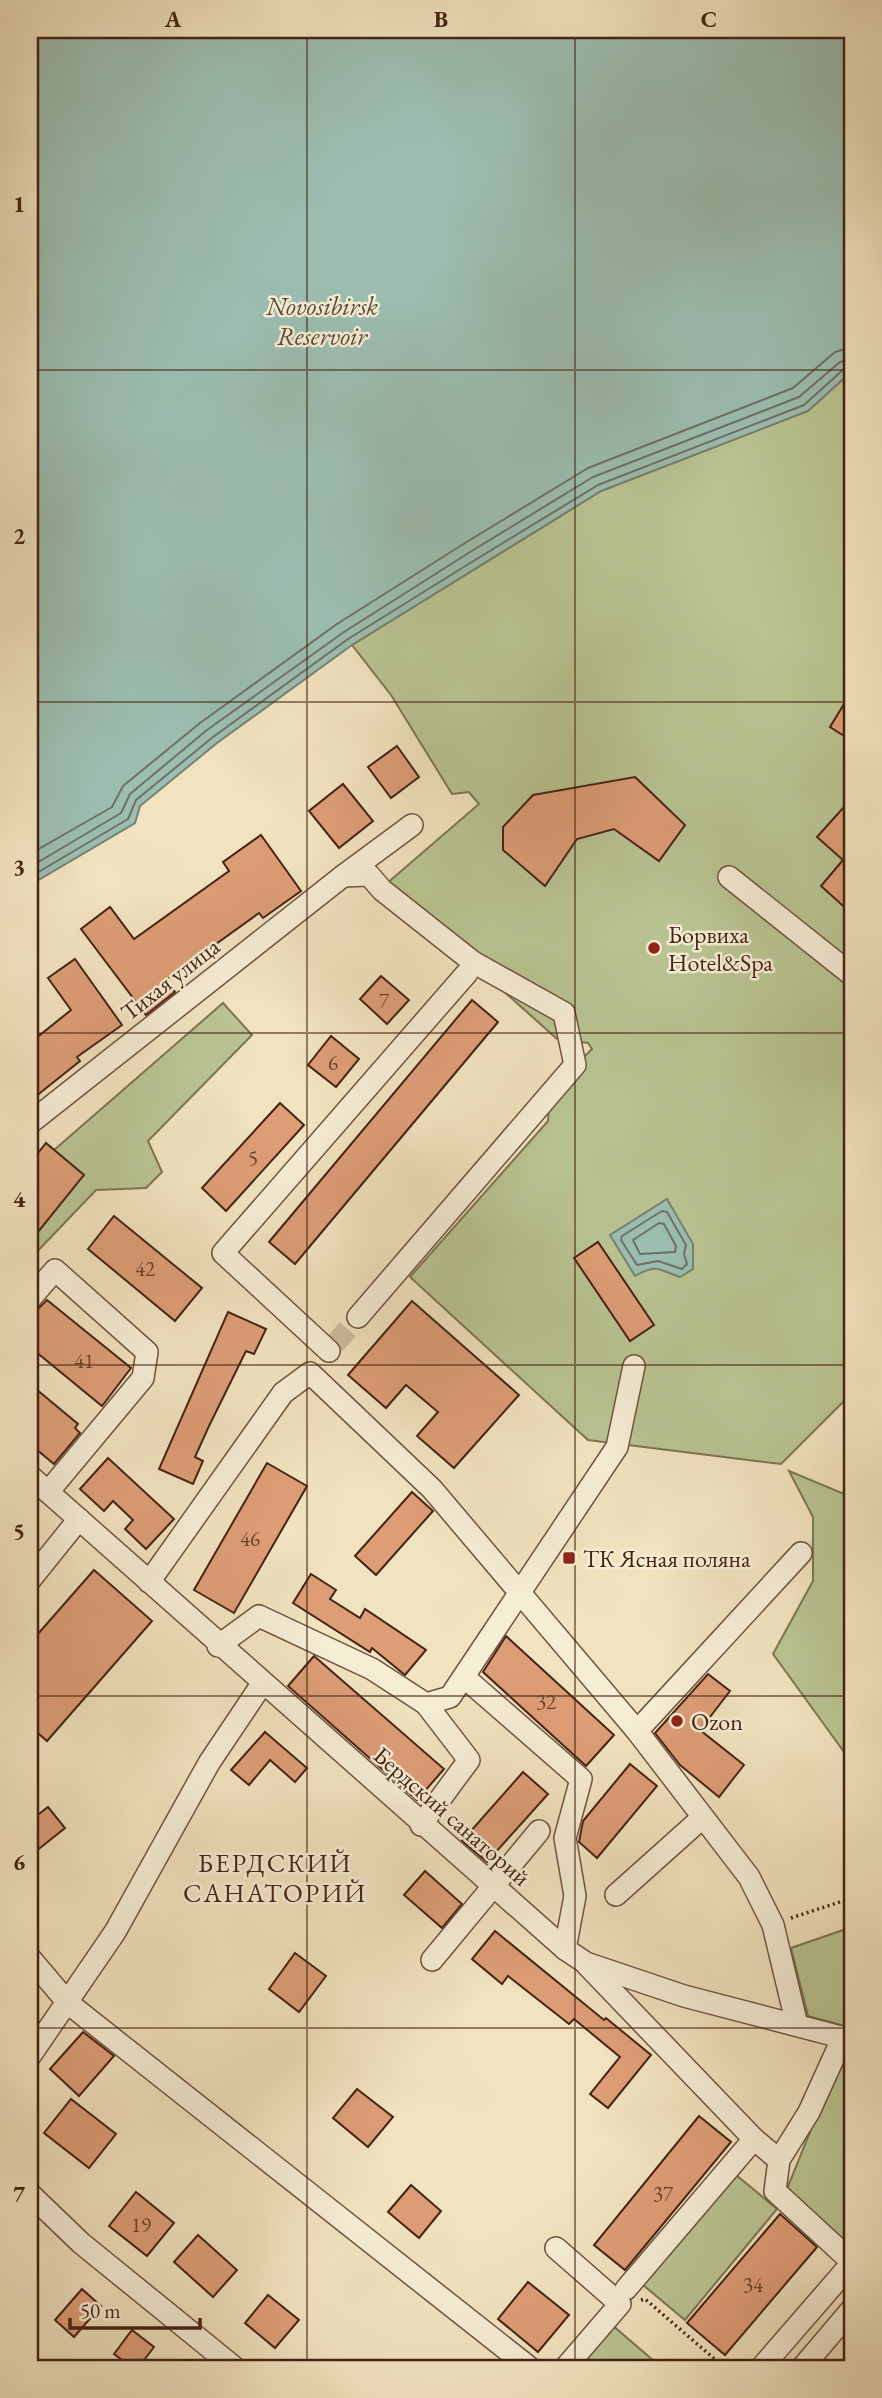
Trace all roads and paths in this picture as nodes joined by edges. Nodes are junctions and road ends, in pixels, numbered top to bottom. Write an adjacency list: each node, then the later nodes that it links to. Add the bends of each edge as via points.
1 (412, 825): 2 (street, Тихая улица)
2 (343, 876): 6 (street, Тихая улица); 8 (street, via 369,875 472,962 564,1013 575,1065)
3 (729, 877): 5 (street)
4 (467, 973): 10 (street, via 223,1253 332,1348)
5 (852, 975)
6 (30, 1123)
7 (30, 1299): 12 (street, via 55,1270 147,1352 143,1378)
8 (358, 1317)
9 (634, 1366): 17 (street, via 617,1447)
10 (310, 1373): 16 (street, via 283,1393); 17 (street, via 432,1489)
11 (30, 1476): 12 (street, Бердский санаторий)
12 (48, 1492): 13 (street, Бердский санаторий)
13 (79, 1519): 15 (street); 16 (street, Бердский санаторий)
14 (801, 1553): 22 (street)
15 (30, 1580)
16 (149, 1582): 18 (street, Бердский санаторий)
17 (521, 1594): 19 (street); 22 (street)
18 (218, 1646): 20 (street, Бердский санаторий); 21 (street, via 259,1616 372,1669)
19 (464, 1677): 21 (street, via 450,1697); 30 (street, via 581,1779 565,1838 575,1896)
20 (262, 1684): 24 (street, Бердский санаторий); 34 (street, via 209,1763 115,1931)
21 (426, 1704): 24 (street, via 470,1760)
22 (637, 1731): 23 (street)
23 (702, 1818): 27 (street); 29 (street, via 749,1877)
24 (421, 1825): 26 (street, Бердский санаторий)
25 (539, 1831): 26 (street)
26 (492, 1886): 30 (street, Бердский санаторий); 32 (street)
27 (616, 1895)
28 (852, 1898): 29 (path)
29 (773, 1925): 35 (street)
30 (565, 1949): 33 (street, Бердский санаторий)
31 (30, 1958): 34 (street)
32 (432, 1960)
33 (586, 1964): 35 (street, Бердский санаторий, via 684,1996); 38 (street)
34 (68, 2003): 37 (street); 46 (street)
35 (797, 2025): 36 (street, Бердский санаторий)
36 (848, 2039): 39 (street)
37 (30, 2056)
38 (754, 2139): 39 (street); 43 (street)
39 (779, 2160): 42 (street, via 775,2191)
40 (30, 2194): 45 (street, via 81,2243)
41 (556, 2248): 43 (street)
42 (852, 2263): 49 (street)
43 (623, 2296): 47 (street); 48 (path, via 645,2299)
44 (852, 2309): 50 (street)
45 (235, 2368)
46 (530, 2368)
47 (565, 2368)
48 (725, 2368)
49 (761, 2368)
50 (802, 2368)

